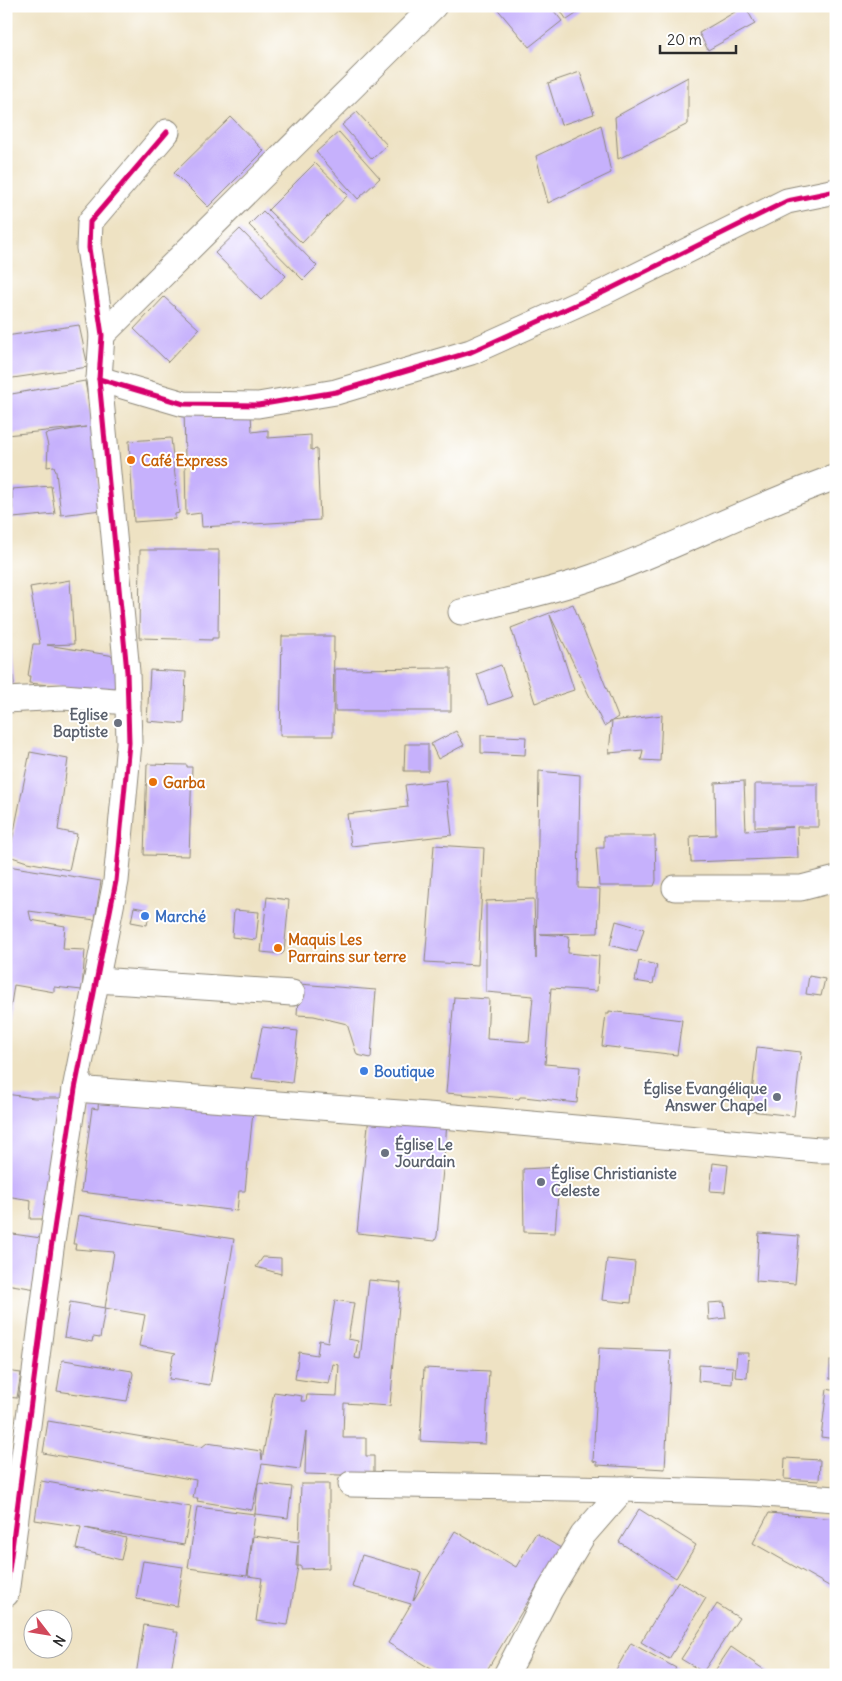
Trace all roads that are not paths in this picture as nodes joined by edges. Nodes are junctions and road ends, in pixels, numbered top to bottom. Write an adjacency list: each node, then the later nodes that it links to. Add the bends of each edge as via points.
1 (434, 6): 4 (street)
2 (166, 132): 4 (street, via 90,222 88,248)
3 (836, 191): 5 (street, via 787,201 604,292 472,352 336,392 258,405 184,404)
4 (102, 335): 5 (street)
5 (99, 380): 9 (street)
6 (836, 477): 7 (street, via 592,577)
7 (461, 612)
8 (6, 700): 9 (street, via 63,697)
9 (128, 702): 12 (street, via 129,743 116,881)
10 (836, 879): 11 (street, via 801,888)
11 (675, 888)
12 (97, 980): 13 (street); 14 (street)
13 (292, 992)
14 (75, 1089): 15 (street); 19 (street)
15 (836, 1150)
16 (352, 1484): 17 (street)
17 (623, 1489): 18 (street, via 751,1492); 20 (street, via 583,1535)
18 (836, 1499)
19 (6, 1594)
20 (506, 1675)

